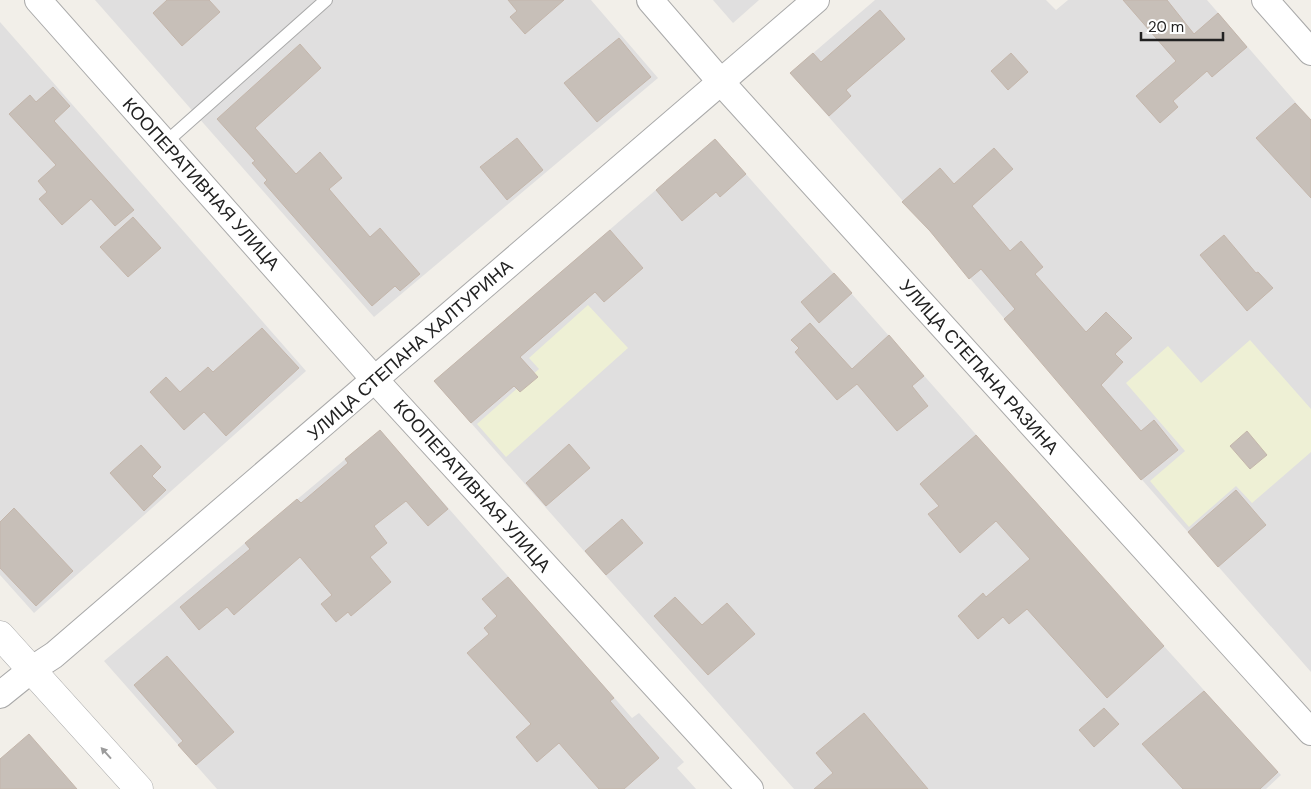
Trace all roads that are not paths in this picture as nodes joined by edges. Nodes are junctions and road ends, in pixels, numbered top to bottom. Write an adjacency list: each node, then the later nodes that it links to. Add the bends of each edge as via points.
1 (38, 0): 8 (street, КООПЕРАТИВНАЯ УЛИЦА)
2 (326, 0): 8 (lane)
3 (650, 0): 7 (street, УЛИЦА СТЕПАНА РАЗИНА)
4 (816, 0): 7 (street, УЛИЦА СТЕПАНА ХАЛТУРИНА)
5 (1265, 0): 6 (street)
6 (1311, 52)
7 (720, 81): 9 (street, УЛИЦА СТЕПАНА ХАЛТУРИНА); 13 (street, УЛИЦА СТЕПАНА РАЗИНА)
8 (165, 143): 9 (street, КООПЕРАТИВНАЯ УЛИЦА)
9 (375, 380): 11 (street, УЛИЦА СТЕПАНА ХАЛТУРИНА, via 54,655); 15 (street, КООПЕРАТИВНАЯ УЛИЦА)
10 (0, 635): 11 (street)
11 (31, 670): 12 (street, УЛИЦА СТЕПАНА ХАЛТУРИНА); 14 (street, one-way to 11)
12 (0, 695)
13 (1311, 732)
14 (139, 789)
15 (750, 789)

